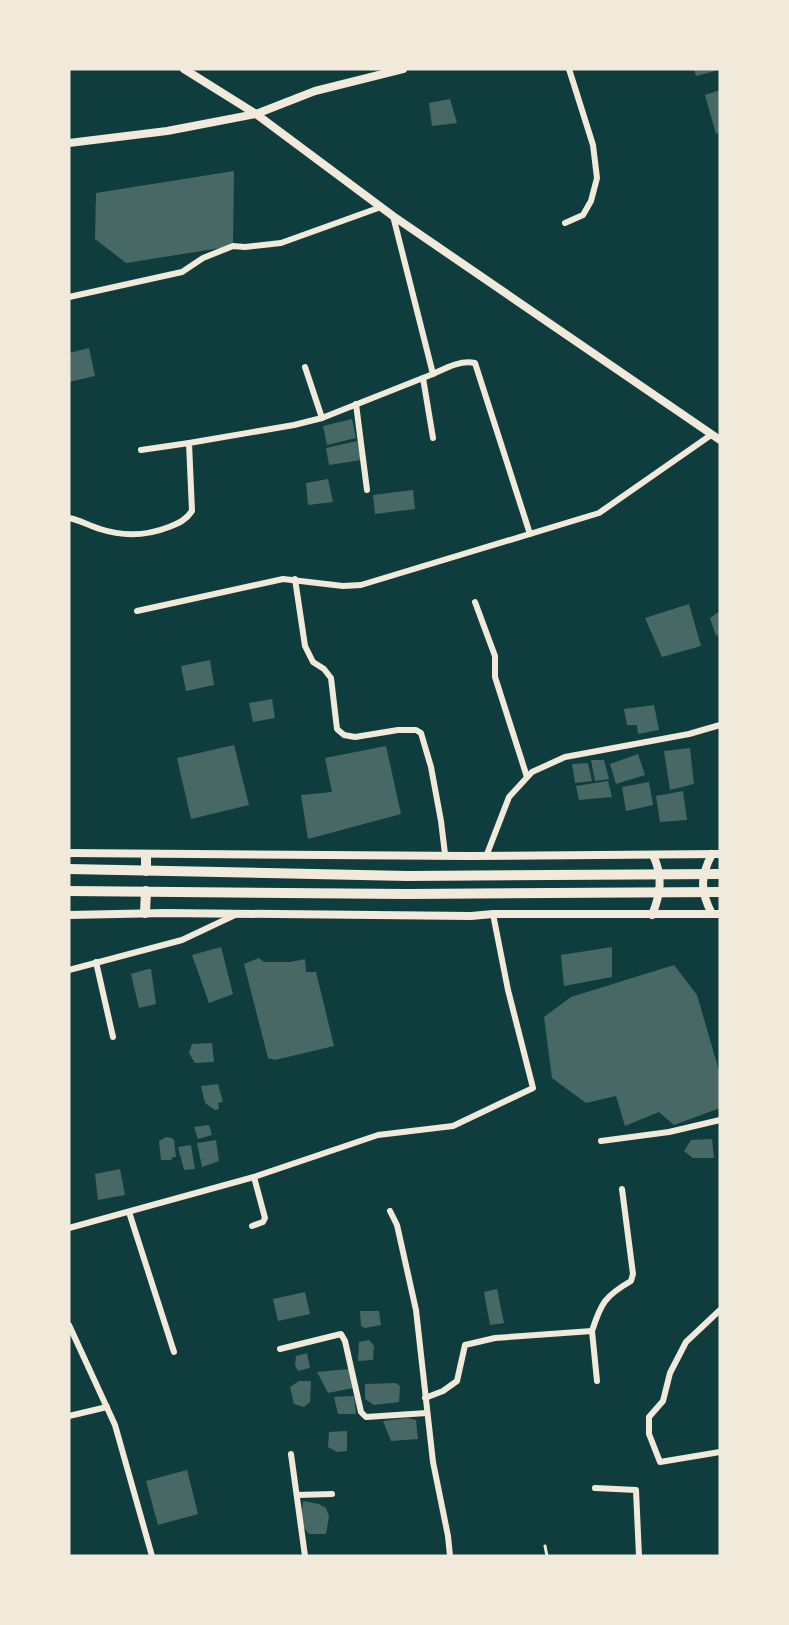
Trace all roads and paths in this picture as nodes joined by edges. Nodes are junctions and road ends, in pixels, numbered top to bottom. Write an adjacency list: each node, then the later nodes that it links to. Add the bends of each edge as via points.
1 (184, 69): 4 (street)
2 (403, 69): 5 (street, via 315,91)
3 (569, 69): 9 (street, via 593,145 597,178 583,215)
4 (197, 74): 5 (street)
5 (256, 114): 6 (street, via 166,131); 7 (street)
6 (69, 143)
7 (381, 207): 8 (street); 10 (street, via 281,243 233,246 182,272)
8 (393, 216): 12 (street); 16 (street)
9 (565, 223)
10 (69, 297)
11 (305, 367): 15 (street)
12 (433, 374): 13 (street); 23 (street, via 449,366 475,363)
13 (423, 378): 14 (street); 17 (street)
14 (356, 404): 15 (street); 21 (street)
15 (322, 418): 19 (street)
16 (711, 435): 18 (street); 23 (street, via 599,513)
17 (433, 438)
18 (720, 440)
19 (189, 443): 20 (street); 22 (street, via 192,511 182,521 136,535 99,529)
20 (141, 450)
21 (367, 490)
22 (69, 518)
23 (530, 534): 24 (street, via 361,585)
24 (295, 579): 26 (street); 30 (street, via 305,646 313,662 331,678 337,729 355,737 398,730 421,733 431,767)
25 (475, 602): 28 (street, via 495,656 495,676)
26 (138, 611)
27 (720, 725): 28 (street, via 565,757)
28 (528, 777): 31 (street, via 509,797)
29 (69, 853): 33 (street)
30 (445, 854): 31 (street); 33 (street)
31 (487, 854): 34 (street)
32 (716, 854): 34 (street); 44 (street, via 703,871 703,898)
33 (146, 855): 36 (highway)
34 (653, 855): 46 (street, via 660,869 658,900)
35 (69, 869): 36 (highway)
36 (146, 871): 37 (highway, via 408,876)
37 (720, 874)
38 (69, 891): 39 (highway)
39 (146, 891): 40 (highway); 41 (highway)
40 (720, 892)
41 (145, 913): 42 (street); 45 (street)
42 (239, 914): 43 (street); 47 (street, via 182,940)
43 (493, 914): 46 (street); 52 (street, via 533,1088 453,1126 378,1135)
44 (716, 914): 46 (street)
45 (69, 915)
46 (652, 915)
47 (96, 963): 48 (street); 49 (street)
48 (69, 970)
49 (113, 1037)
50 (720, 1120): 51 (street)
51 (601, 1141)
52 (254, 1176): 55 (street); 56 (street, via 265,1218)
53 (622, 1189): 60 (street, via 633,1274 631,1281 605,1298)
54 (390, 1211): 64 (street, via 397,1225 416,1310)
55 (129, 1212): 57 (street); 62 (street)
56 (252, 1226)
57 (69, 1228)
58 (720, 1310): 68 (street, via 686,1342 670,1373 663,1401 649,1417 649,1434 660,1462)
59 (69, 1325): 65 (street)
60 (592, 1330): 63 (street); 64 (street, via 470,1342 465,1345 457,1381)
61 (279, 1349): 66 (street, via 341,1334 361,1412 366,1418)
62 (174, 1352)
63 (597, 1381)
64 (425, 1398): 66 (street)
65 (107, 1407): 67 (street); 74 (street)
66 (427, 1413): 76 (street)
67 (69, 1416)
68 (720, 1452)
69 (291, 1454): 72 (street)
70 (595, 1488): 78 (street, via 636,1490)
71 (332, 1494): 72 (street)
72 (297, 1495): 75 (street)
73 (545, 1546): 77 (lane)
74 (152, 1556)
75 (305, 1556)
76 (450, 1556)
77 (547, 1556)
78 (639, 1556)

